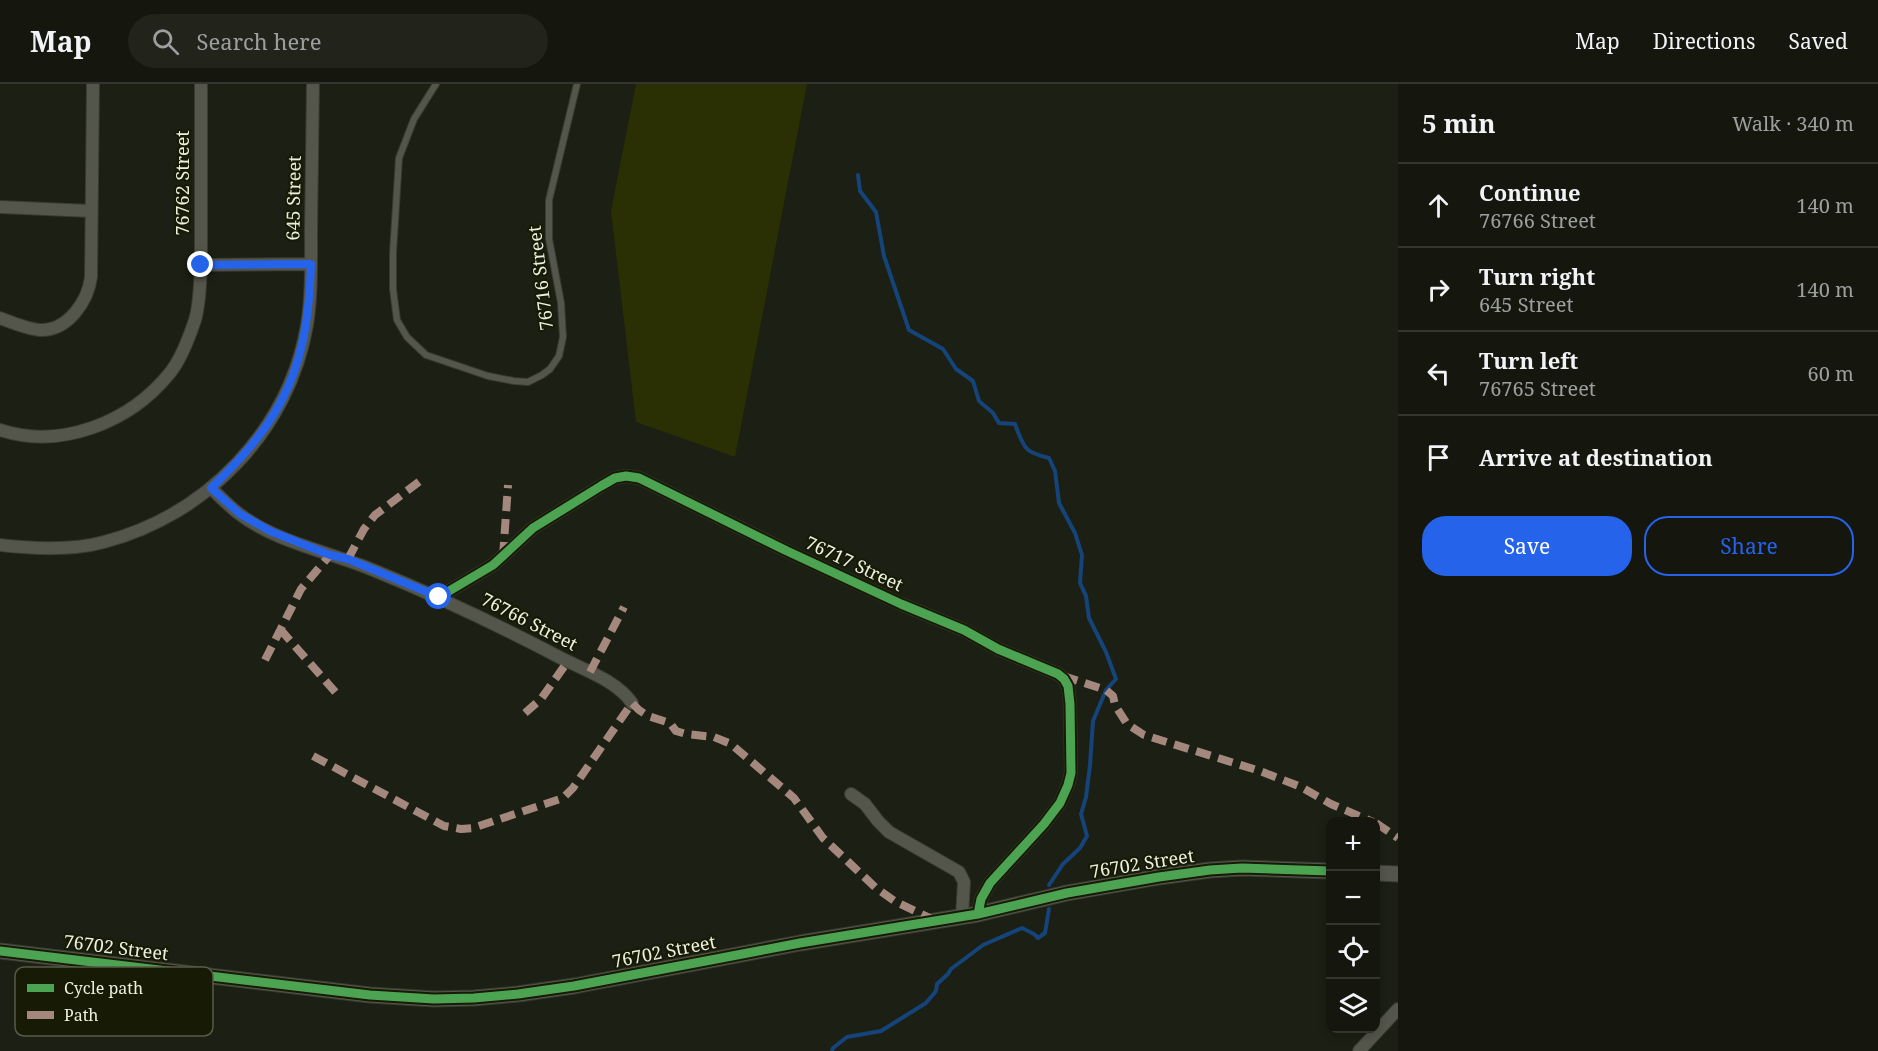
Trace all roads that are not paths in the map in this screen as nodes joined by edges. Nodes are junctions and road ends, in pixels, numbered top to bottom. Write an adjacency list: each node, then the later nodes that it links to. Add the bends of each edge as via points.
1 (93, 84): 7 (street)
2 (201, 84): 9 (street, 76762 Street)
3 (313, 84): 8 (street, 645 Street)
4 (436, 84): 5 (lane, 76716 Street, via 414,119 399,158 393,262 397,320 406,337 426,355 488,376 528,382 550,369 559,356 563,337 549,239 549,200)
5 (577, 84)
6 (0, 207): 7 (street)
7 (91, 211): 10 (street, via 91,277 82,304 61,324 42,330)
8 (311, 264): 9 (street); 12 (street, 645 Street, via 307,324 285,395 253,446)
9 (201, 265): 11 (street, 76762 Street, via 196,317 188,339 171,372 149,396 101,425 78,432 34,437)
10 (0, 318)
11 (0, 430)
12 (211, 488): 13 (street, 645 Street, via 165,519 103,543 43,549); 14 (street, 76766 Street, via 240,514 270,531)
13 (0, 545)
14 (439, 597): 15 (street, 76766 Street, via 598,677 618,688); 20 (street, 76717 Street, via 493,566 533,528 615,478 639,477 787,552 1058,674 1068,686 1070,704 1068,785 1044,824 990,883)
15 (632, 703)
16 (851, 794): 21 (street, via 889,832 959,872 964,882)
17 (1326, 871): 20 (street, 76702 Street, via 1210,870 1067,893)
18 (1380, 873): 19 (street)
19 (1398, 874)
20 (978, 914): 21 (street, 76702 Street)
21 (962, 916): 24 (street, 76702 Street, via 574,986 474,998 370,995)
22 (0, 951): 23 (street, 76702 Street)
23 (135, 967)
24 (213, 976)
25 (1398, 1009): 26 (street)
26 (1359, 1051)

